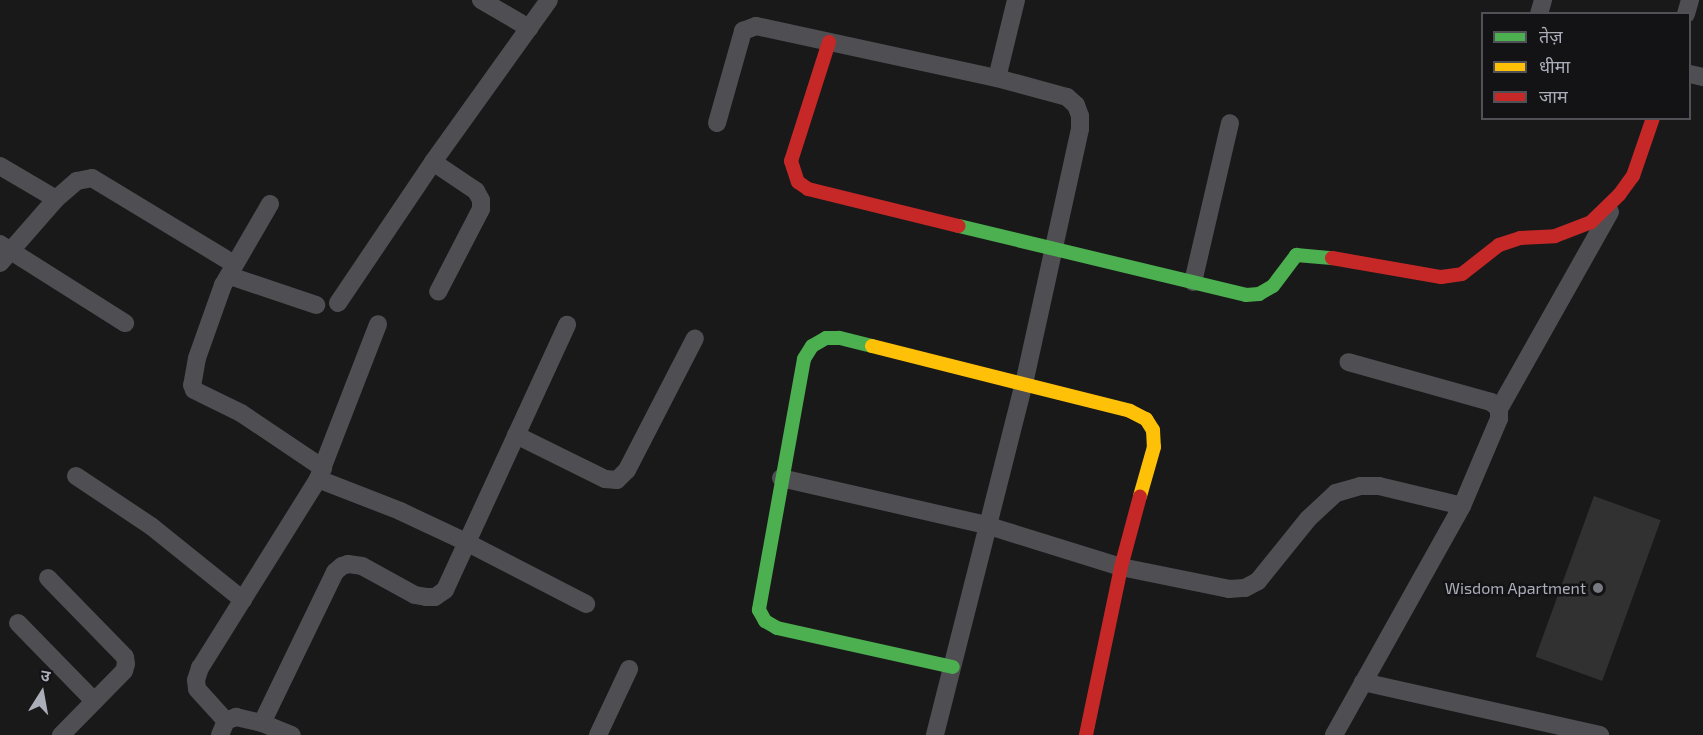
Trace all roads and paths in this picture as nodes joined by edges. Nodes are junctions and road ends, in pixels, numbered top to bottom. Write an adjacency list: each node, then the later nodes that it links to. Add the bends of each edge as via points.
1 (481, 0): 4 (street)
2 (549, 0): 4 (street)
3 (1016, 0): 6 (street)
4 (529, 28): 10 (street)
5 (829, 42): 6 (street); 8 (street, via 748,27); 15 (street, via 791,162 798,182 808,189)
6 (997, 78): 15 (street, via 1067,97 1080,116)
7 (1652, 120): 12 (street, via 1634,176)
8 (717, 123)
9 (1230, 123): 18 (street)
10 (433, 162): 19 (street, via 476,191 481,200 481,209); 20 (street)
11 (0, 166): 13 (street)
12 (1619, 195): 18 (street, via 1591,222 1555,236 1520,238 1499,245 1462,274 1441,278 1296,255 1273,286 1260,294 1246,295); 28 (street)
13 (56, 200): 16 (street); 17 (street, via 77,181 92,178)
14 (270, 204): 17 (street)
15 (1054, 248): 18 (street); 27 (street)
16 (4, 253): 22 (street)
17 (234, 264): 21 (street, via 231,276); 30 (street, via 197,358 192,376 194,390 241,413)
18 (1192, 282)
19 (438, 292)
20 (338, 303)
21 (316, 305)
22 (125, 323)
23 (378, 324): 30 (street)
24 (567, 324): 29 (street)
25 (695, 338): 29 (street, via 627,470 617,480 605,479)
26 (1348, 362): 28 (street, via 1491,402)
27 (1024, 383): 32 (street, via 826,338 812,346 804,358); 34 (street); 36 (street, via 1130,411 1146,419 1153,430 1154,447)
28 (1499, 409): 33 (street, via 1499,419)
29 (516, 435): 35 (street)
30 (321, 474): 35 (street); 38 (street)
31 (76, 476): 38 (street, via 151,526)
32 (782, 478): 34 (street); 41 (street, via 759,599 765,621 777,628)
33 (1462, 506): 36 (street, via 1379,486 1360,486 1336,493 1308,519 1258,581 1245,588); 43 (street)
34 (986, 525): 36 (street); 41 (street)
35 (468, 543): 39 (street); 45 (street, via 445,590 435,597 415,595 356,564 342,566 335,572)
36 (1121, 567): 51 (street)
37 (48, 578): 44 (street, via 125,657 124,671)
38 (243, 600): 46 (street, via 196,680 197,689)
39 (586, 604)
40 (18, 622): 44 (street)
41 (953, 667): 50 (street)
42 (629, 669): 49 (street)
43 (1363, 682): 52 (street); 53 (street)
44 (94, 701): 47 (street)
45 (262, 723): 46 (street, via 236,717); 48 (street)
46 (223, 728)
47 (61, 735)
48 (292, 735)
49 (598, 735)
50 (935, 735)
51 (1086, 735)
52 (1334, 735)
53 (1600, 735)

